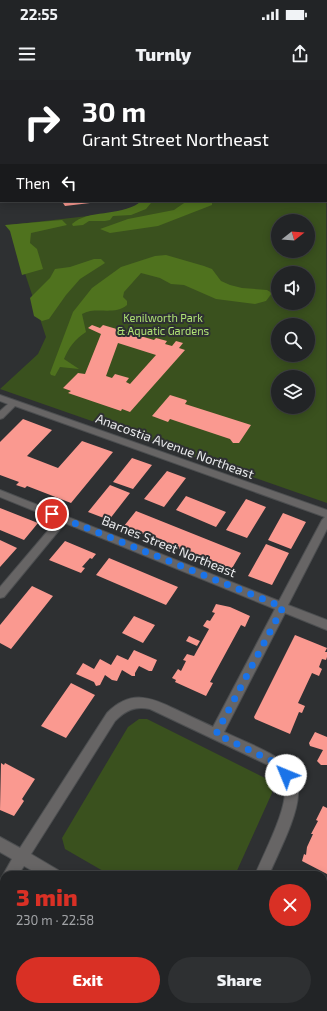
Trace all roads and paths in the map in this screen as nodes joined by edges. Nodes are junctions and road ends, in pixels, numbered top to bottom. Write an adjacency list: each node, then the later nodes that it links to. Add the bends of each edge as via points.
1 (0, 398): 2 (street, Anacostia Avenue Northeast)
2 (14, 403): 3 (street); 5 (street, Anacostia Avenue Northeast)
3 (0, 416)
4 (0, 493): 6 (street, Barnes Street Northeast)
5 (327, 514)
6 (64, 518): 8 (street); 9 (street, Barnes Street Northeast)
7 (327, 520): 9 (street)
8 (0, 594)
9 (283, 607): 10 (street, Barnes Street Northeast); 11 (street)
10 (327, 625)
11 (216, 734): 13 (street, via 152,704 134,702 121,708 111,717); 16 (street, via 272,761 286,775 290,784 291,804)
12 (0, 844): 13 (street)
13 (22, 857): 14 (street); 15 (street)
14 (13, 871)
15 (46, 871)
16 (264, 871)

